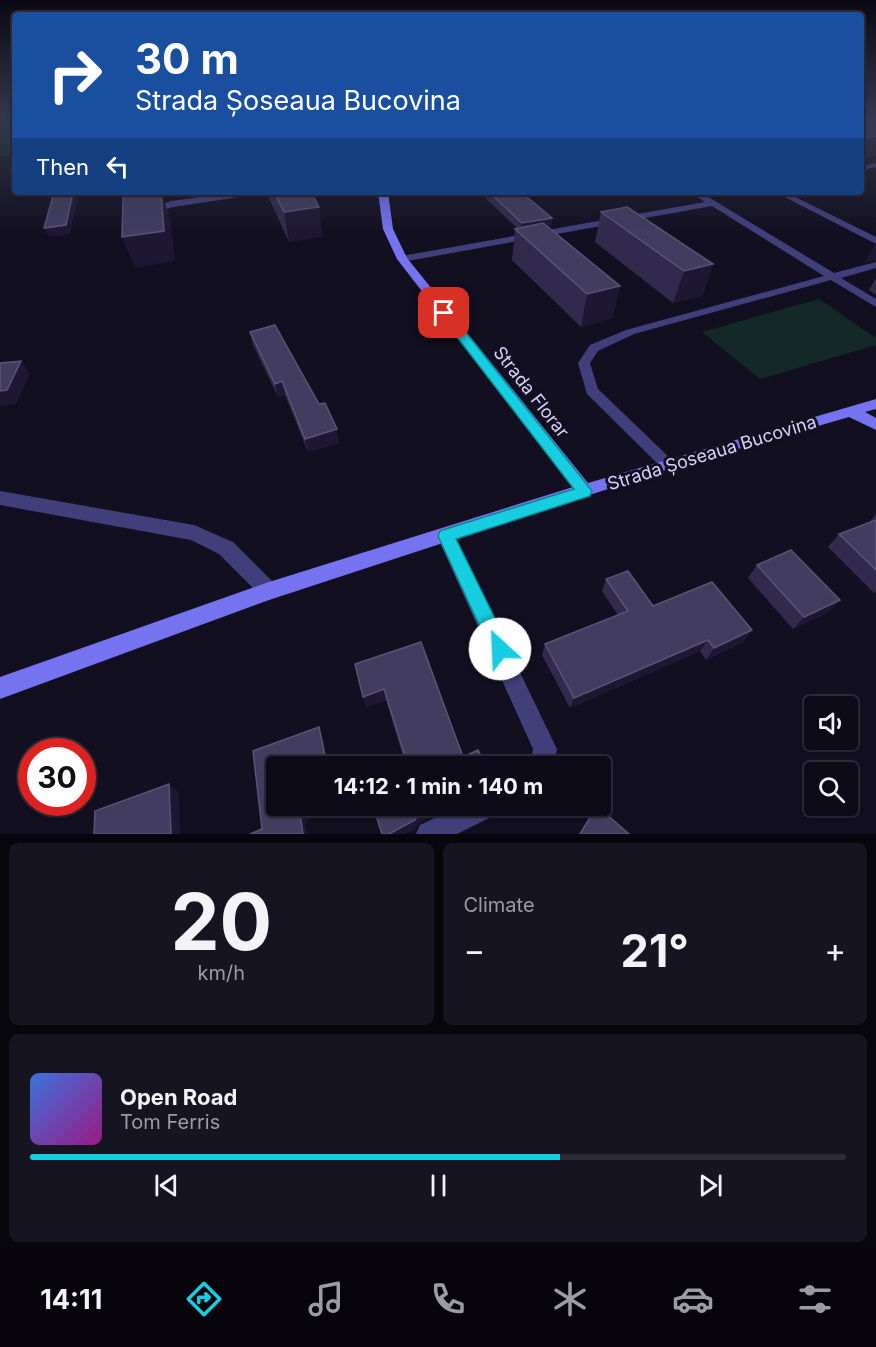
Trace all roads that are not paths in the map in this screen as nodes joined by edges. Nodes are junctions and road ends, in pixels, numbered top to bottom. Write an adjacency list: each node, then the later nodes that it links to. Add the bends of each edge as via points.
1 (232, 195): 6 (street, via 171,204)
2 (383, 195): 8 (main road, Strada Florar, via 388,229)
3 (698, 195): 5 (lane)
4 (785, 195): 7 (lane)
5 (712, 203): 8 (lane); 10 (lane)
6 (134, 216)
7 (876, 241)
8 (402, 259): 16 (main road, Strada Florar)
9 (876, 265): 10 (lane)
10 (832, 276): 11 (lane); 15 (lane, via 630,332 594,348 584,363 592,392)
11 (876, 304)
12 (876, 404): 13 (main road, Strada Șoseaua Bucovina)
13 (852, 412): 14 (main road); 15 (main road, Strada Șoseaua Bucovina)
14 (876, 425)
15 (667, 464): 16 (main road, Strada Șoseaua Bucovina)
16 (585, 491): 18 (main road, Strada Șoseaua Bucovina)
17 (0, 498): 19 (street, via 194,533 226,548)
18 (446, 536): 19 (main road, Strada Șoseaua Bucovina); 21 (street, via 545,749)
19 (270, 591): 20 (main road, Strada Șoseaua Bucovina)
20 (0, 688)
21 (544, 756)
22 (466, 816): 23 (street)
23 (429, 834)

